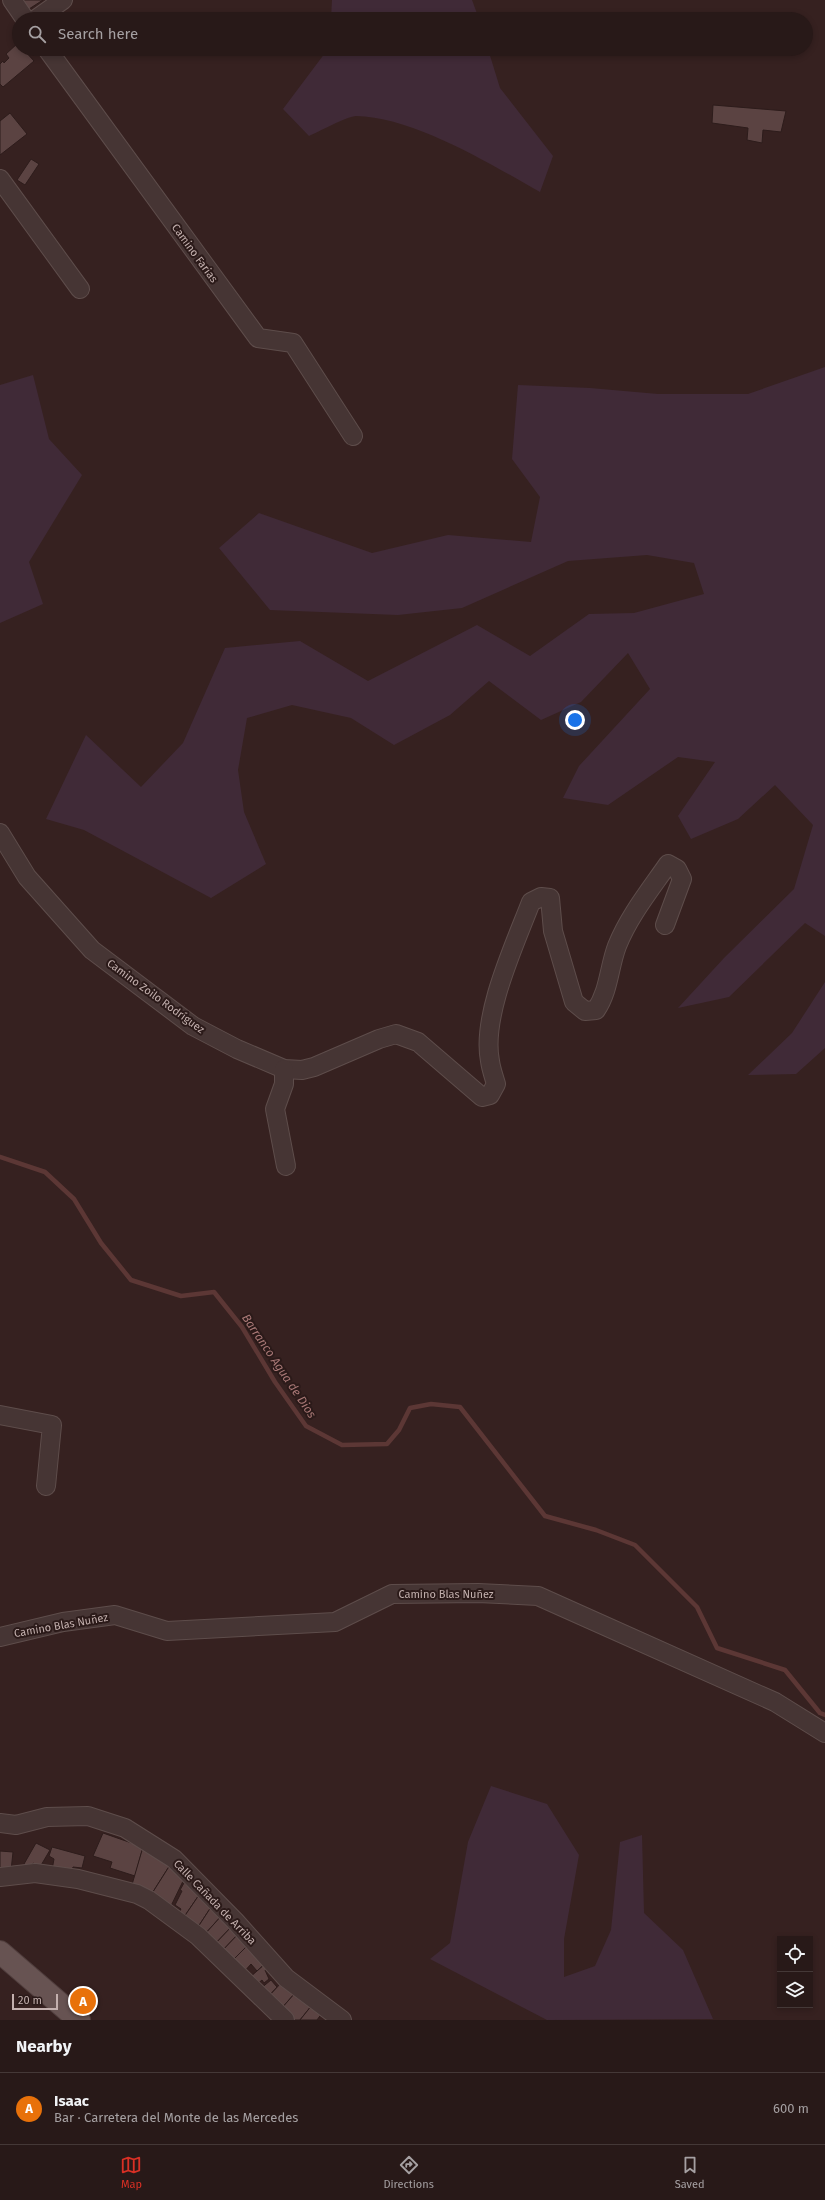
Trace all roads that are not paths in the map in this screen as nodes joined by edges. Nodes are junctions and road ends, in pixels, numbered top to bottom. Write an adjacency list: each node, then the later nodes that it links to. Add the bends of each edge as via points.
1 (12, 0): 3 (street)
2 (63, 0): 4 (street)
3 (20, 12)
4 (46, 12)
5 (52, 56): 8 (street, Camino Farias, via 258,338 293,343)
6 (0, 179): 7 (street)
7 (80, 289)
8 (354, 436)
9 (0, 833): 11 (street, Camino Zoilo Rodríguez, via 27,877 92,950 193,1026)
10 (665, 926): 11 (street, Camino Zoilo Rodríguez, via 682,879 677,869 668,864 631,917 618,945 603,1000 596,1010 585,1011 574,1002 553,931 550,898 541,897 531,902 502,975 489,1031 490,1060 496,1084 490,1095 482,1097 418,1042 396,1034 378,1039 314,1067 302,1070)
11 (284, 1069): 12 (street, via 284,1084 275,1109)
12 (286, 1166)
13 (0, 1415): 14 (street, via 52,1425)
14 (46, 1486)
15 (0, 1637): 16 (street, Camino Blas Nuñez, via 64,1622 115,1615 167,1631 335,1622 392,1594 478,1593 538,1596 775,1702)
16 (825, 1733)
17 (0, 1823): 22 (street, Calle Cañada de Arriba, via 16,1825 47,1817 88,1816 125,1828 174,1859 286,1978)
18 (0, 1877): 21 (street, via 35,1873 78,1879 137,1894 149,1900 198,1936)
19 (0, 1952): 20 (main road)
20 (79, 2020)
21 (285, 2020)
22 (342, 2020)

